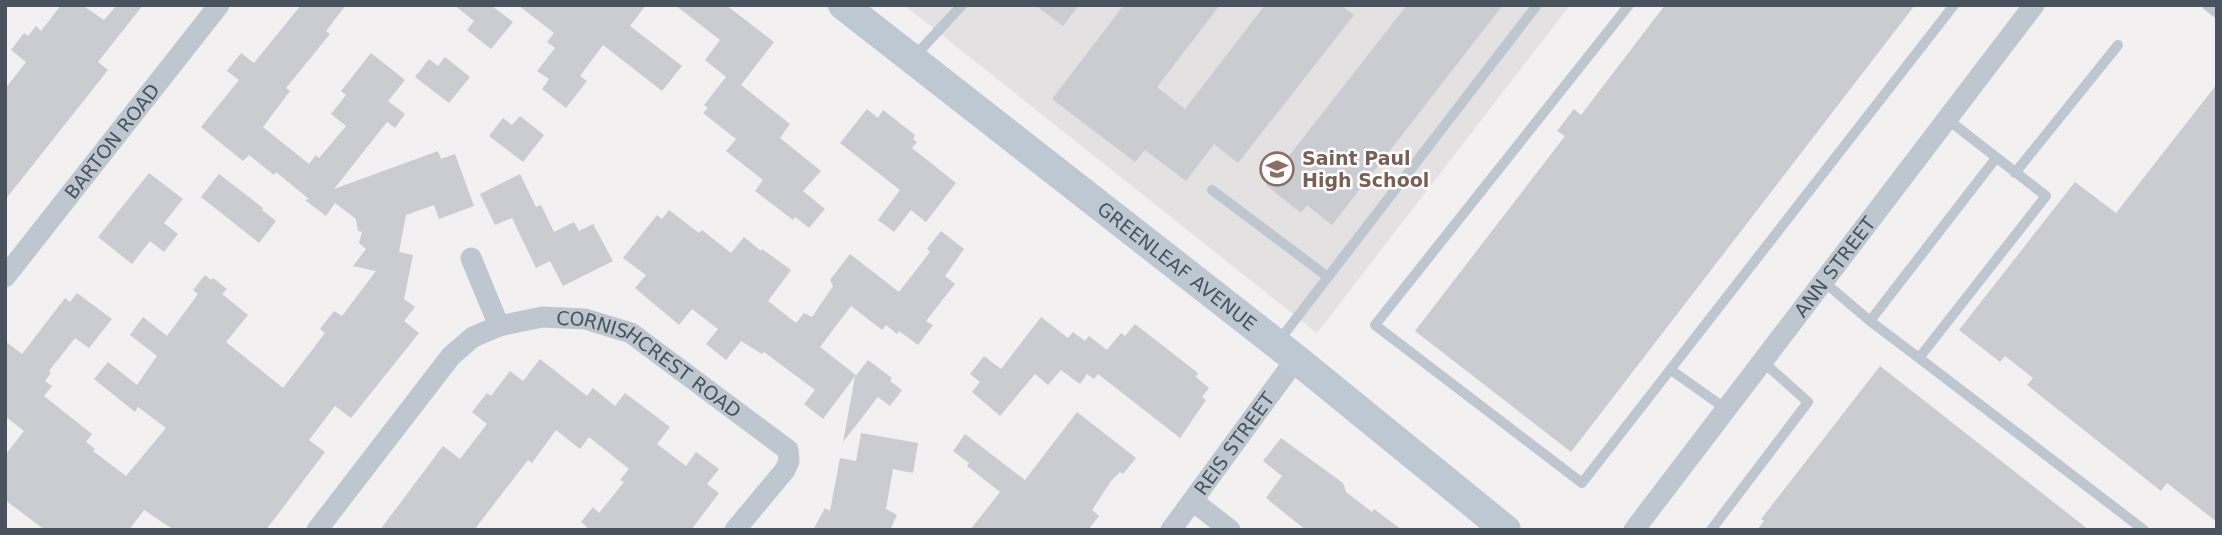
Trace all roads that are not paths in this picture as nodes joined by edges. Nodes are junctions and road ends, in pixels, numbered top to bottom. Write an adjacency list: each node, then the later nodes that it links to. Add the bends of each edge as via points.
1 (219, 5): 17 (street, BARTON ROAD)
2 (843, 5): 11 (main road, GREENLEAF AVENUE)
3 (962, 5): 11 (lane)
4 (1537, 5): 18 (lane)
5 (1629, 5): 25 (lane, via 1375,325 1583,483)
6 (1954, 5): 25 (lane)
7 (2034, 5): 12 (street, ANN STREET)
8 (2207, 5): 9 (lane)
9 (2217, 13)
10 (2118, 45): 14 (lane)
11 (912, 59): 22 (main road, GREENLEAF AVENUE)
12 (1947, 119): 13 (lane); 19 (street, ANN STREET)
13 (1996, 158): 14 (lane); 20 (lane)
14 (2015, 173): 23 (lane, via 2046,196)
15 (1212, 190): 18 (lane)
16 (471, 258): 21 (street)
17 (6, 274)
18 (1328, 277): 22 (lane)
19 (1823, 281): 20 (lane); 24 (street, ANN STREET)
20 (1871, 321): 23 (lane)
21 (499, 326): 28 (street, CORNISHCREST ROAD, via 474,337 452,356); 29 (street, CORNISHCREST ROAD, via 542,317 585,319 631,333 788,450 785,470)
22 (1286, 351): 27 (street, REIS STREET); 32 (main road, GREENLEAF AVENUE)
23 (1919, 358): 35 (lane)
24 (1762, 361): 26 (street, ANN STREET); 34 (lane, via 1808,402)
25 (1671, 369): 26 (lane)
26 (1726, 409): 33 (street, ANN STREET)
27 (1193, 501): 30 (street, REIS STREET); 31 (street)
28 (317, 530)
29 (735, 530)
30 (1171, 530)
31 (1230, 530)
32 (1506, 530)
33 (1634, 530)
34 (1711, 530)
35 (2144, 530)

